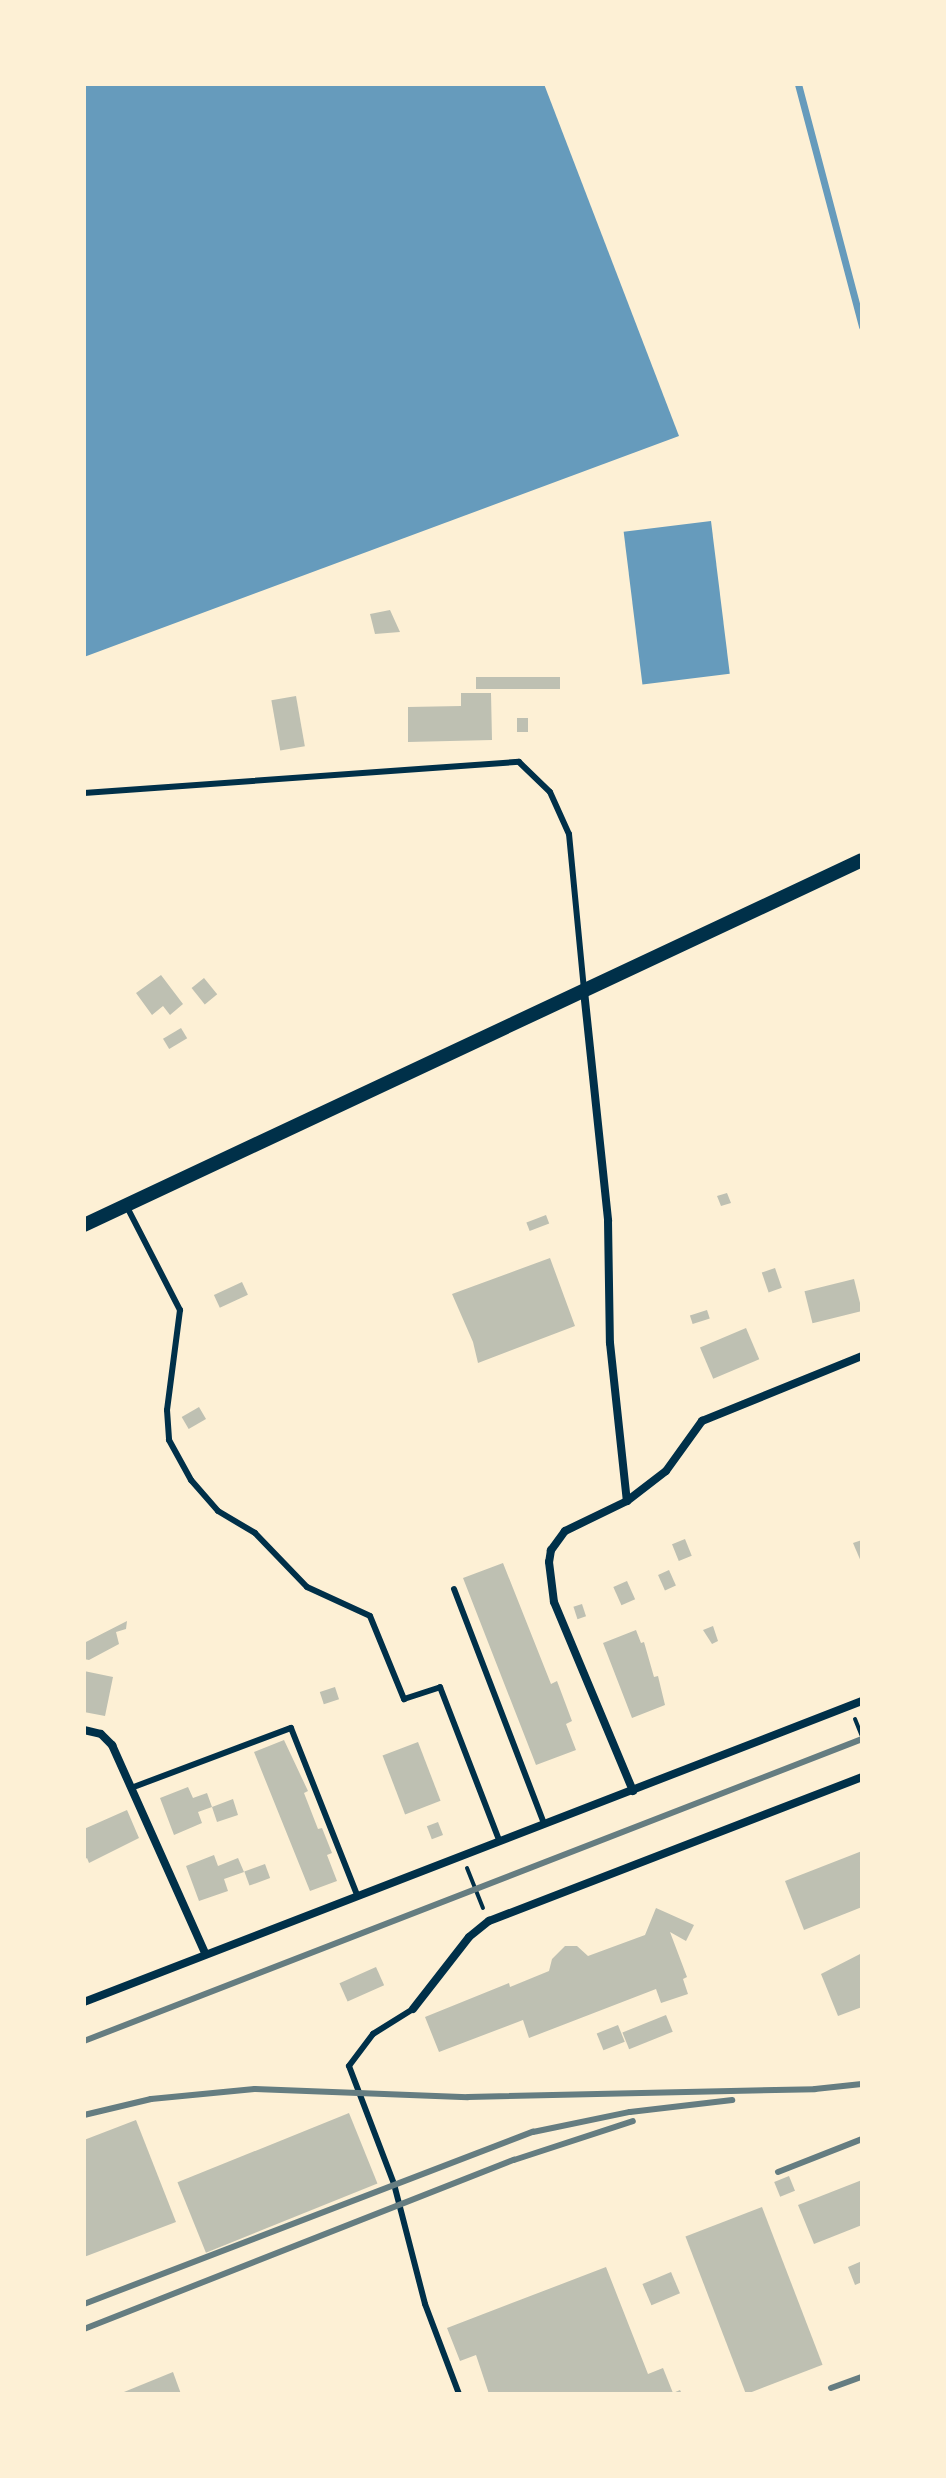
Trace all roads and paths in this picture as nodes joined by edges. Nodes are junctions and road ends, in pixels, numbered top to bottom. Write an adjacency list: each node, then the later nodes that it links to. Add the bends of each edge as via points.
1 (84, 793): 3 (lane, via 519,762 550,792 569,834)
2 (862, 860): 3 (street)
3 (584, 991): 4 (street); 7 (street, via 608,1221 610,1343)
4 (126, 1204): 5 (street); 15 (lane, via 180,1310 167,1410 169,1440 191,1480 218,1511 255,1533 307,1587 370,1616 404,1699 440,1687)
5 (84, 1225)
6 (862, 1356): 7 (street, via 702,1421 666,1471)
7 (627, 1501): 13 (street, via 565,1531 549,1562 554,1602)
8 (454, 1589): 14 (lane)
9 (862, 1701): 13 (street)
10 (84, 1730): 12 (street, via 101,1734 112,1745)
11 (862, 1777): 18 (street)
12 (131, 1788): 17 (lane, via 291,1728); 19 (street)
13 (633, 1791): 14 (street)
14 (544, 1824): 15 (street)
15 (499, 1840): 16 (street)
16 (461, 1855): 17 (street); 18 (path)
17 (357, 1895): 19 (street)
18 (489, 1921): 21 (street, via 469,1937)
19 (205, 1953): 20 (street)
20 (84, 2002)
21 (413, 2009): 22 (lane, via 373,2034 349,2066 394,2184 425,2304)
22 (459, 2394)

